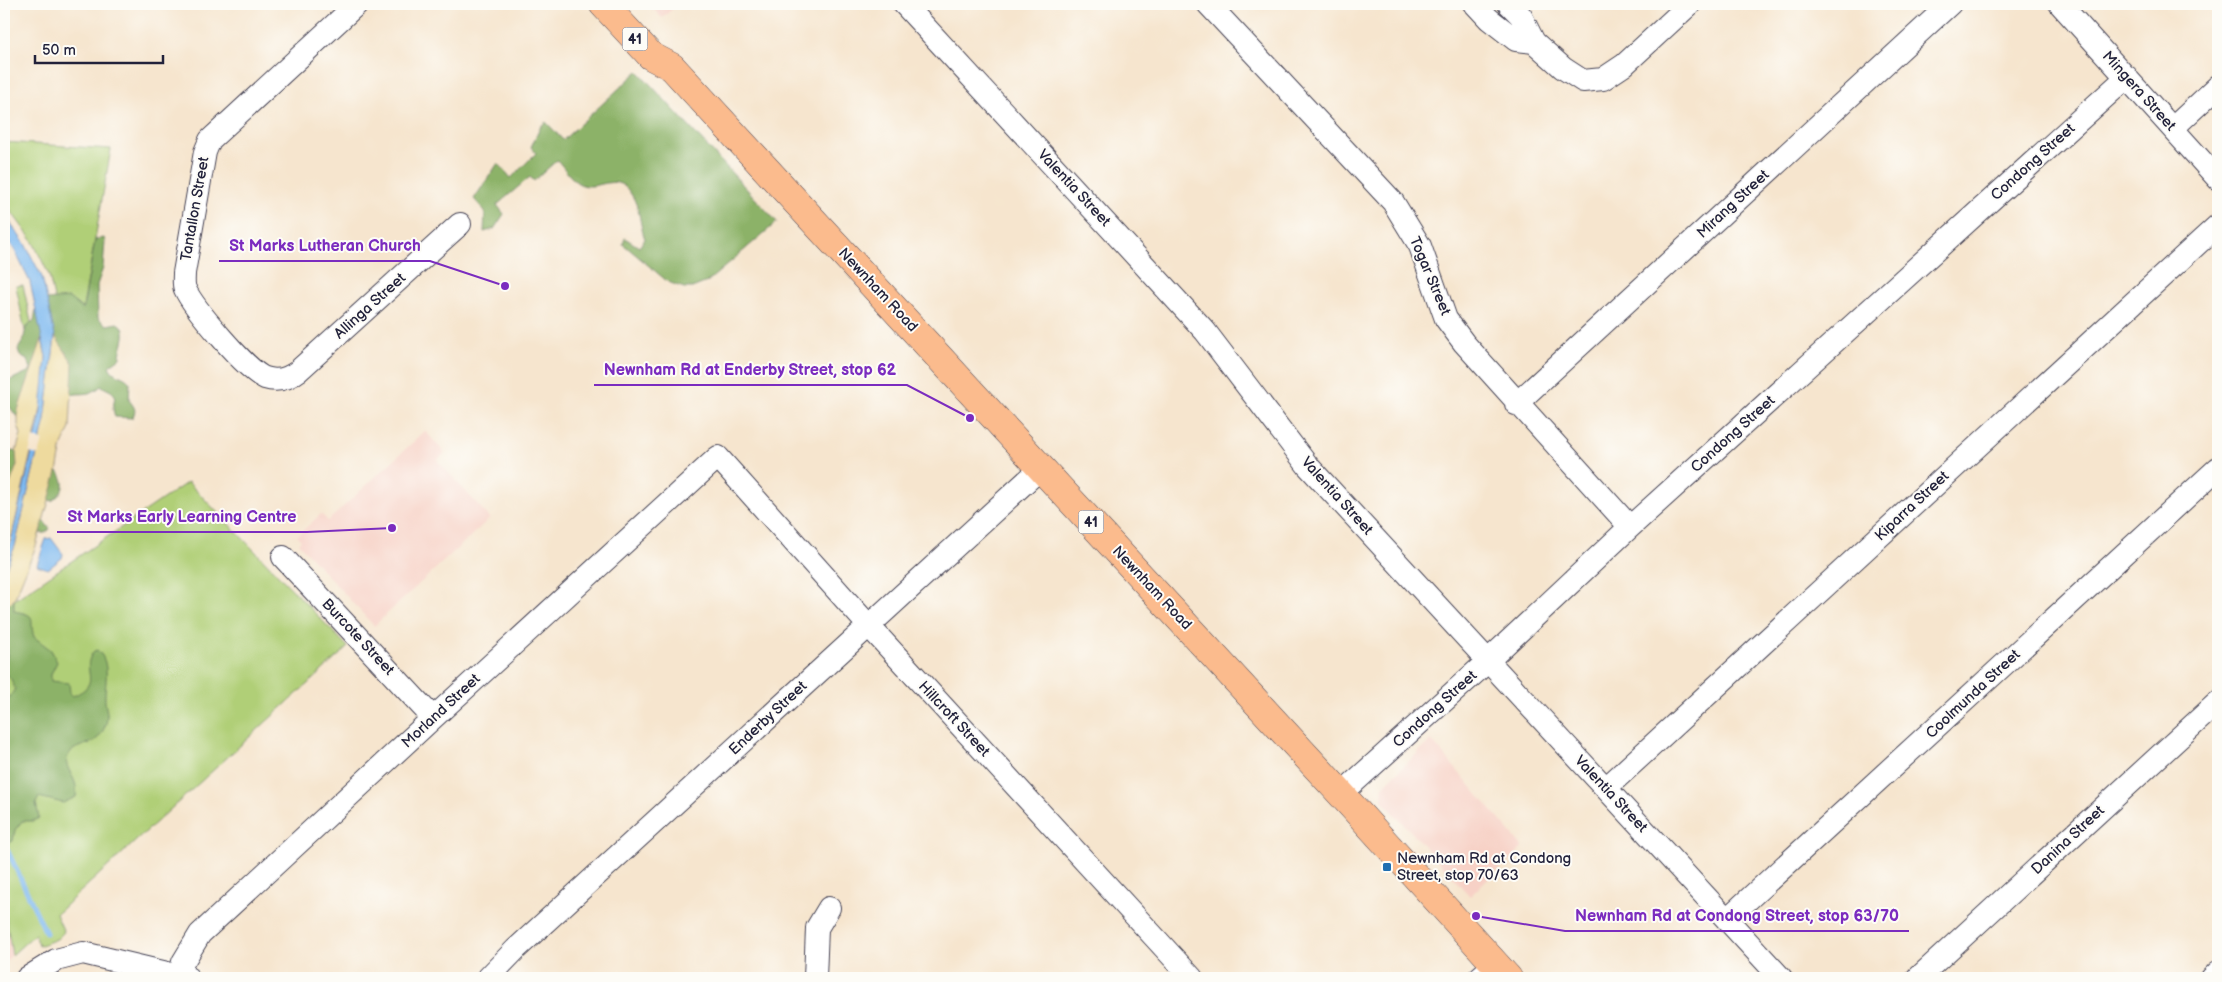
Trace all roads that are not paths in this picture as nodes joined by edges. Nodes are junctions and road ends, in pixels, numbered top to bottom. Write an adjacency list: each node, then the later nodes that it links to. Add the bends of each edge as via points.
1 (357, 4): 19 (street, Tantallon Street, via 215,134 205,152 184,273 186,289 205,319 255,371)
2 (603, 4): 12 (main road, Newnham Road / 41, via 651,56)
3 (627, 4): 12 (main road, Newnham Road / 41, via 664,44)
4 (904, 4): 27 (street, Valentia Street, via 1205,331 1308,466)
5 (1208, 4): 20 (street, Togar Street, via 1393,202 1420,246 1446,318)
6 (1475, 4): 11 (street, via 1516,40)
7 (1509, 4): 11 (street, via 1521,16)
8 (1690, 4): 11 (street, via 1624,65 1603,80 1583,81)
9 (1950, 4): 20 (street, Mirang Street)
10 (2060, 4): 13 (street, Mingera Street)
11 (1534, 42)
12 (672, 67): 22 (main road, Newnham Road / 41)
13 (2127, 77): 15 (street, Mingera Street); 24 (street, Condong Street)
14 (2218, 86): 15 (street)
15 (2173, 128): 16 (street, Mingera Street)
16 (2218, 179)
17 (460, 224): 19 (street, Allinga Street, via 298,371)
18 (2218, 225): 30 (street, Kiparra Street)
19 (275, 380)
20 (1516, 404): 24 (street, Togar Street)
21 (718, 457): 26 (street, Hillcroft Street); 29 (street, Morland Street)
22 (1041, 468): 26 (street, Enderby Street); 31 (main road, Newnham Road / 41)
23 (2218, 468): 33 (street, Coolmunda Street)
24 (1630, 527): 27 (street, Condong Street)
25 (283, 557): 29 (street, Burcote Street)
26 (868, 625): 36 (street, Enderby Street); 40 (street, Hillcroft Street)
27 (1488, 660): 30 (street, Valentia Street); 31 (street, Condong Street)
28 (2218, 702): 42 (street, Danina Street)
29 (433, 718): 37 (street, Morland Street, via 200,934 183,962)
30 (1606, 788): 33 (street, Valentia Street)
31 (1341, 794): 35 (main road, Newnham Road / 41)
32 (830, 908): 39 (street, via 816,928)
33 (1727, 919): 41 (street, Valentia Street)
34 (2218, 972): 43 (street)
35 (1494, 973)
36 (488, 975)
37 (183, 977): 38 (street, via 83,953 56,960)
38 (27, 978)
39 (816, 978)
40 (1192, 978)
41 (1782, 978)
42 (1918, 978)
43 (2212, 978)

